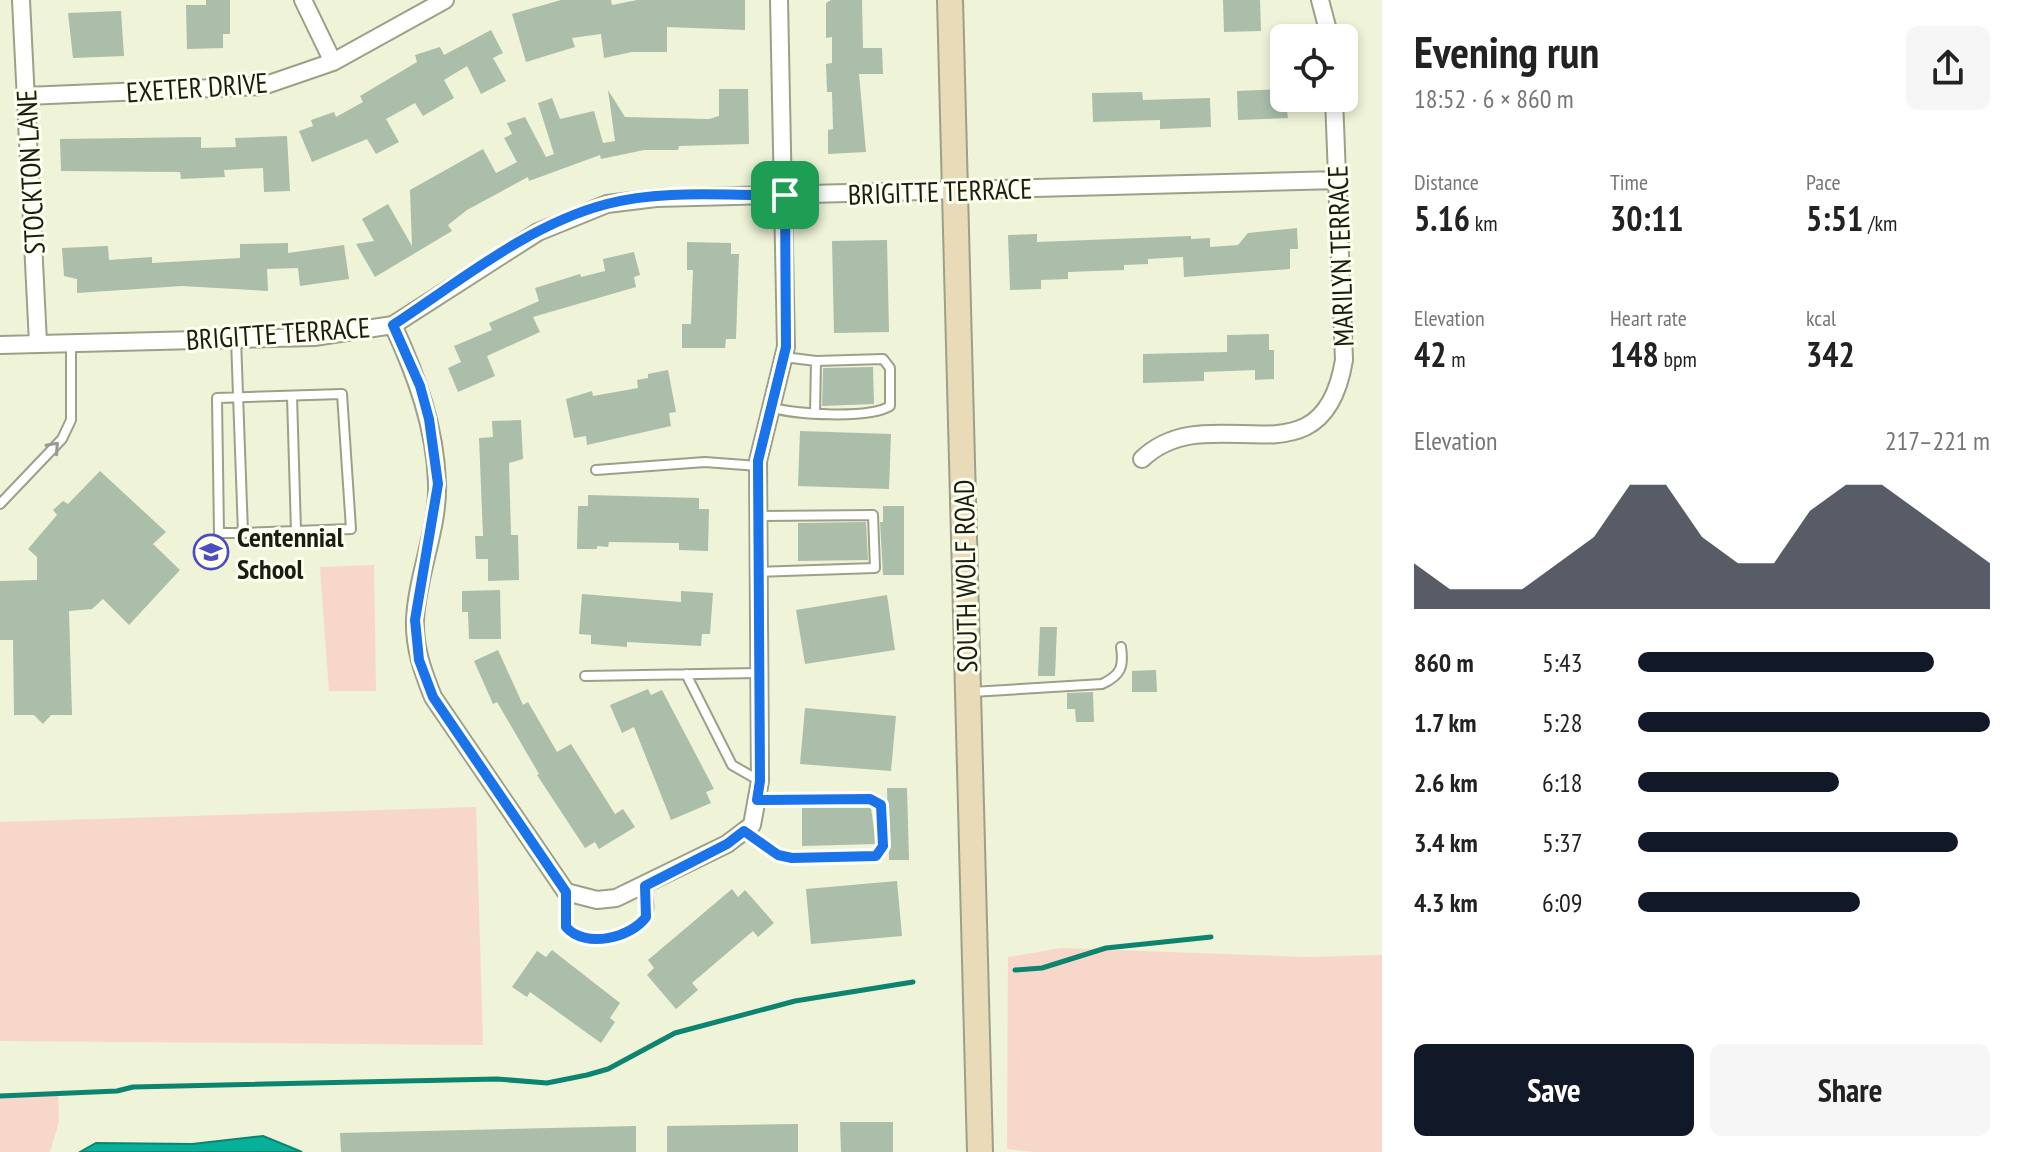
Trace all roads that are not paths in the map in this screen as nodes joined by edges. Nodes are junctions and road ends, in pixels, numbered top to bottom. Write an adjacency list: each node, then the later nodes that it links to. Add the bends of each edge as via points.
1 (21, 0): 9 (street, STOCKTON LANE)
2 (303, 0): 8 (street)
3 (445, 0): 8 (street, EXETER DRIVE)
4 (779, 0): 13 (street)
5 (950, 0): 12 (main road, SOUTH WOLF ROAD)
6 (1320, 0): 7 (street)
7 (1326, 24)
8 (333, 62): 9 (street, EXETER DRIVE, via 263,86 231,90)
9 (26, 96): 17 (street, STOCKTON LANE)
10 (1335, 112): 11 (street, MARILYN TERRACE)
11 (1339, 180): 12 (street, BRIGITTE TERRACE); 25 (street, MARILYN TERRACE, via 1344,360 1328,411 1291,432 1183,436 1158,444)
12 (955, 190): 13 (street, BRIGITTE TERRACE); 37 (main road, SOUTH WOLF ROAD)
13 (785, 195): 14 (street, BRIGITTE TERRACE, via 607,204 538,232); 19 (street)
14 (393, 325): 15 (street, BRIGITTE TERRACE, via 314,337); 42 (street, via 426,408 438,484 415,620 419,660 433,697)
15 (236, 339): 16 (street, BRIGITTE TERRACE); 22 (lane)
16 (71, 342): 17 (street, BRIGITTE TERRACE); 28 (lane, one-way to 16, via 62,439 71,420)
17 (38, 343): 18 (street, BRIGITTE TERRACE)
18 (0, 345)
19 (784, 357): 20 (lane); 23 (street)
20 (816, 361): 24 (lane); 24 (lane, via 883,359 890,368 890,406 881,411)
21 (292, 396): 22 (lane); 30 (lane); 30 (lane, via 342,394 351,529)
22 (238, 397): 31 (lane); 31 (lane, via 217,398 219,533)
23 (771, 407): 24 (lane); 26 (street)
24 (815, 413)
25 (1142, 459)
26 (758, 466): 27 (lane, via 705,462); 29 (street)
27 (596, 470)
28 (0, 504)
29 (758, 516): 32 (street); 32 (lane, via 873,515 875,568)
30 (296, 531): 31 (lane)
31 (243, 533)
32 (758, 572): 34 (street)
33 (1121, 647): 37 (lane, via 1123,665 1117,677 1102,684)
34 (758, 673): 35 (lane); 38 (street)
35 (686, 674): 36 (lane); 38 (lane, via 732,765)
36 (585, 676)
37 (968, 692): 43 (main road, SOUTH WOLF ROAD)
38 (760, 781): 39 (street)
39 (757, 800): 40 (street, via 752,825); 40 (lane, via 870,799 881,805 883,846 876,856 792,858 778,855)
40 (744, 831): 41 (street)
41 (645, 886): 42 (street, via 597,900); 42 (lane, via 649,908 641,924 603,938 578,936 566,927)
42 (566, 892)
43 (980, 1152)

